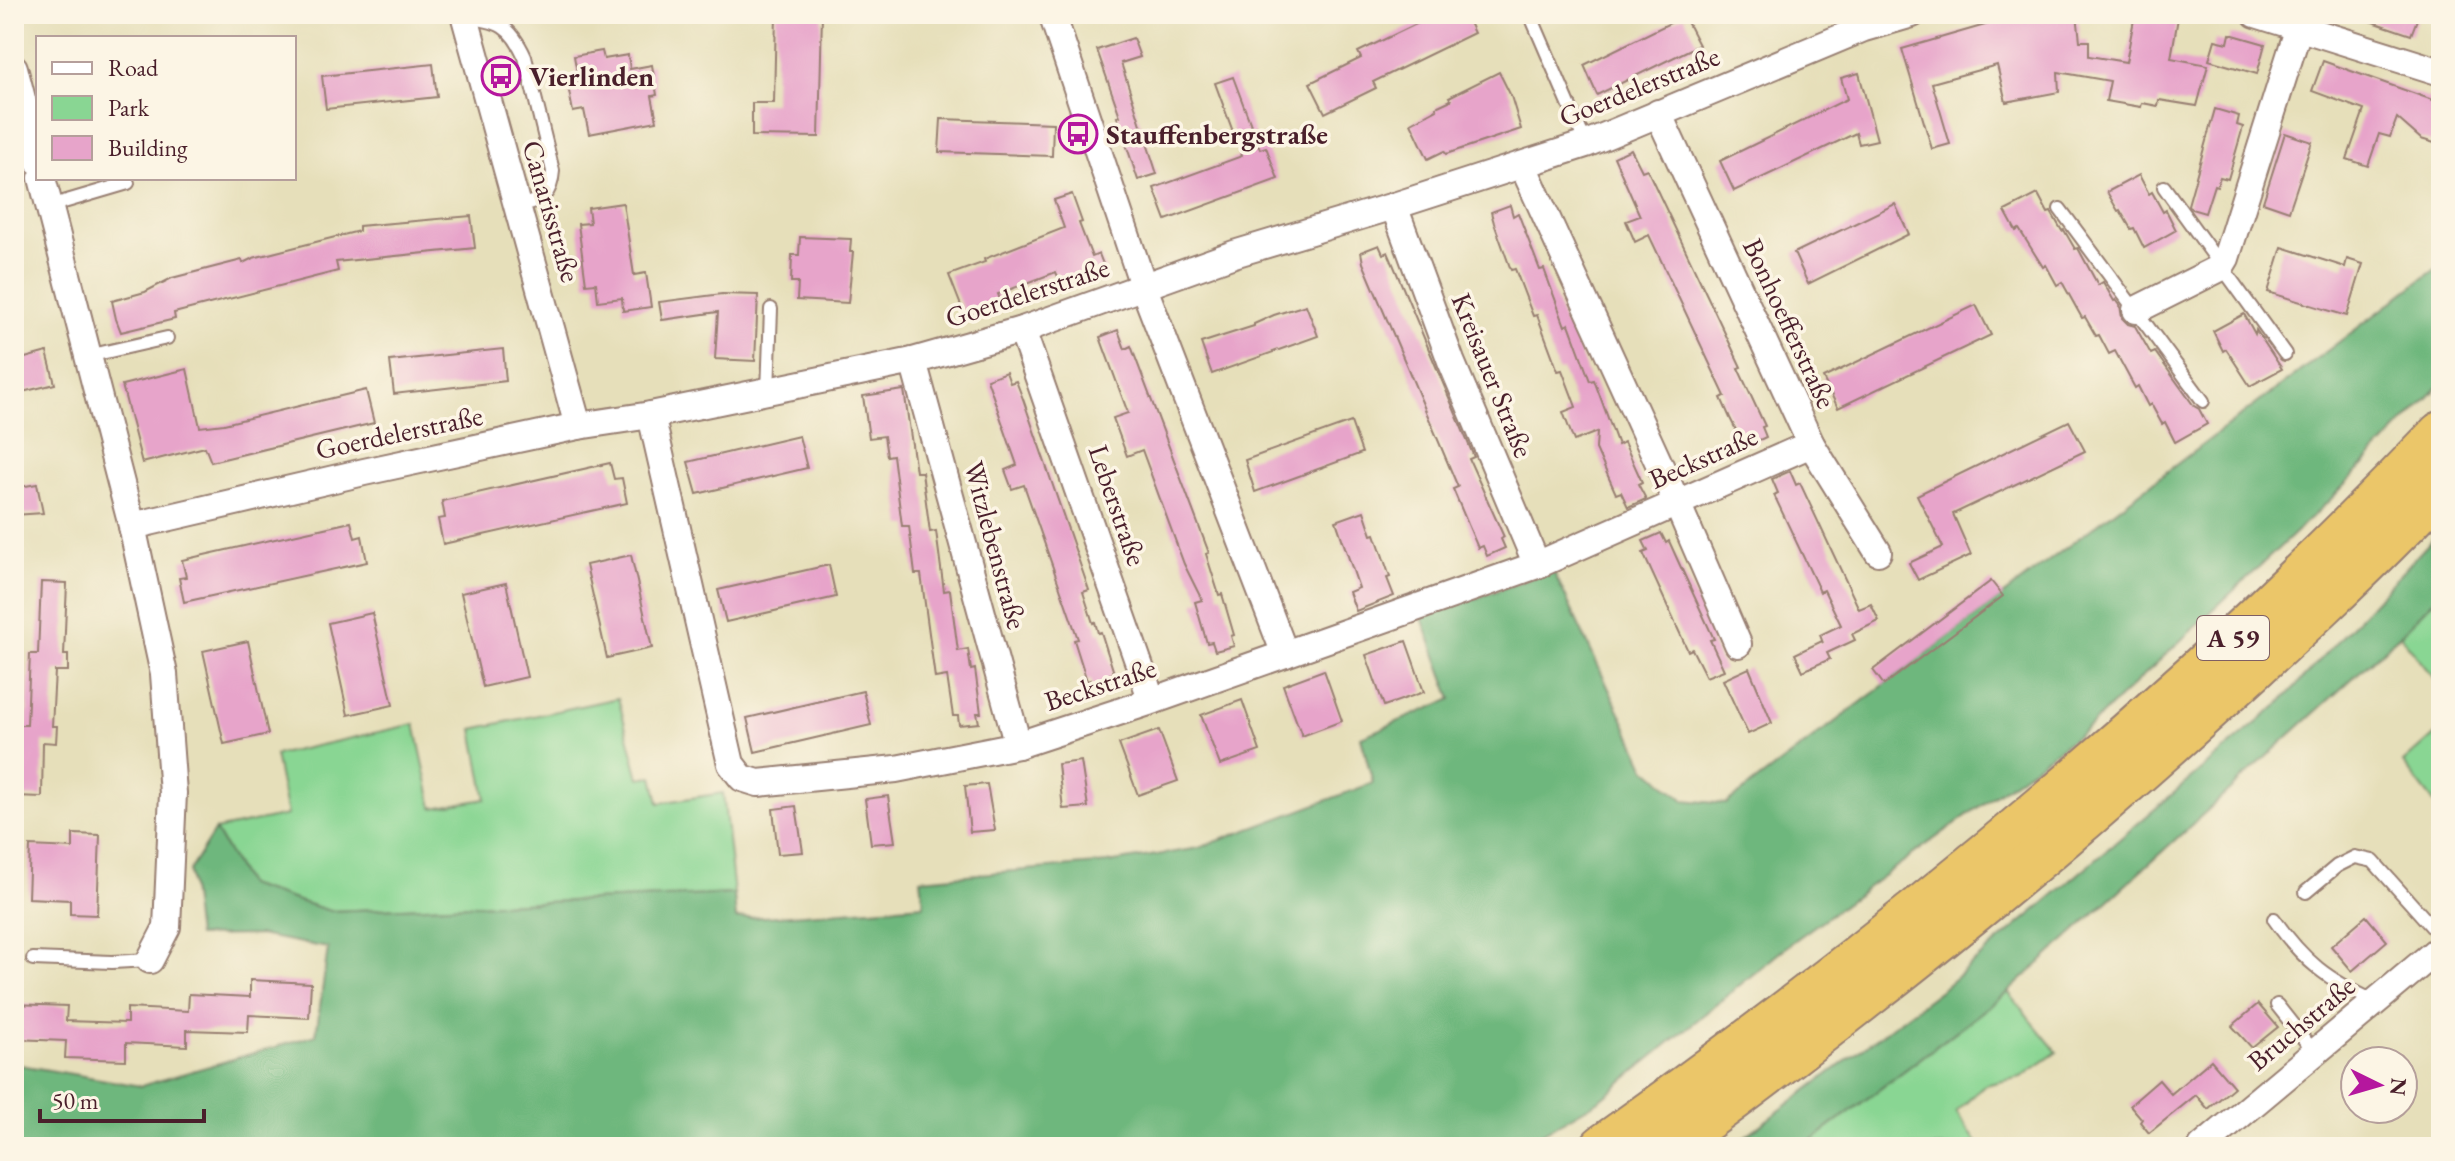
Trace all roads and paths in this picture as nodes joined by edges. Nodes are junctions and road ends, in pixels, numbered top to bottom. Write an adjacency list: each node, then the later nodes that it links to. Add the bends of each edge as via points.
1 (1052, 14): 21 (street)
2 (1530, 14): 10 (lane)
3 (1912, 14): 9 (street, Goerdelerstraße, via 1864,28)
4 (2256, 14): 6 (street)
5 (464, 16): 18 (street, Canarisstraße); 18 (lane, via 504,26 525,57 553,171 547,194)
6 (2299, 27): 8 (street); 20 (street)
7 (14, 68): 11 (street)
8 (2438, 69)
9 (1658, 113): 10 (street, Goerdelerstraße); 34 (street, Bonhoefferstraße)
10 (1586, 144): 12 (street, Goerdelerstraße)
11 (36, 153)
12 (1523, 166): 17 (street, Goerdelerstraße); 36 (street)
13 (43, 180): 16 (street)
14 (128, 183): 16 (lane)
15 (2164, 187): 20 (lane)
16 (50, 206): 27 (street)
17 (1394, 206): 21 (street, Goerdelerstraße, via 1234,254); 39 (street, Kreisauer Straße, via 1451,361)
18 (518, 207): 32 (street, Canarisstraße)
19 (2060, 209): 23 (lane)
20 (2220, 268): 23 (street); 26 (lane)
21 (1144, 288): 24 (street, Goerdelerstraße); 41 (street)
22 (771, 309): 29 (lane)
23 (2136, 310): 30 (lane)
24 (1022, 330): 28 (street, Goerdelerstraße); 42 (street, Leberstraße)
25 (167, 338): 27 (lane)
26 (2285, 354)
27 (88, 356): 37 (street)
28 (913, 361): 29 (street, Goerdelerstraße); 43 (street, Witzlebenstraße)
29 (768, 392): 31 (street, Goerdelerstraße)
30 (2203, 401)
31 (651, 415): 32 (street, Goerdelerstraße); 43 (street, Beckstraße, via 731,764 742,778 758,783 896,769)
32 (578, 426): 37 (street, Goerdelerstraße)
33 (2441, 434): 53 (highway, A 59, via 2282,594 2015,831 1789,1012)
34 (1811, 444): 36 (street, Beckstraße); 38 (street, Bonhoefferstraße)
35 (2441, 486): 54 (highway, A 59, via 2301,625 2033,863)
36 (1677, 503): 39 (street, Beckstraße); 40 (street)
37 (132, 526): 49 (street, via 164,674 173,793 167,927)
38 (1878, 552)
39 (1537, 565): 41 (street, Beckstraße)
40 (1738, 644)
41 (1285, 654): 42 (street, Beckstraße)
42 (1152, 701): 43 (street, Beckstraße)
43 (1018, 745)
44 (2306, 892): 46 (lane, via 2355,857 2373,861)
45 (2274, 919): 50 (lane, via 2310,962 2341,986)
46 (2441, 937)
47 (2441, 947): 50 (street, Bruchstraße)
48 (33, 959): 49 (lane)
49 (150, 960)
50 (2376, 1002): 52 (street, Bruchstraße)
51 (2277, 1005): 52 (lane)
52 (2315, 1053): 55 (street, Bruchstraße)
53 (1603, 1147)
54 (1666, 1147)
55 (2202, 1147)

